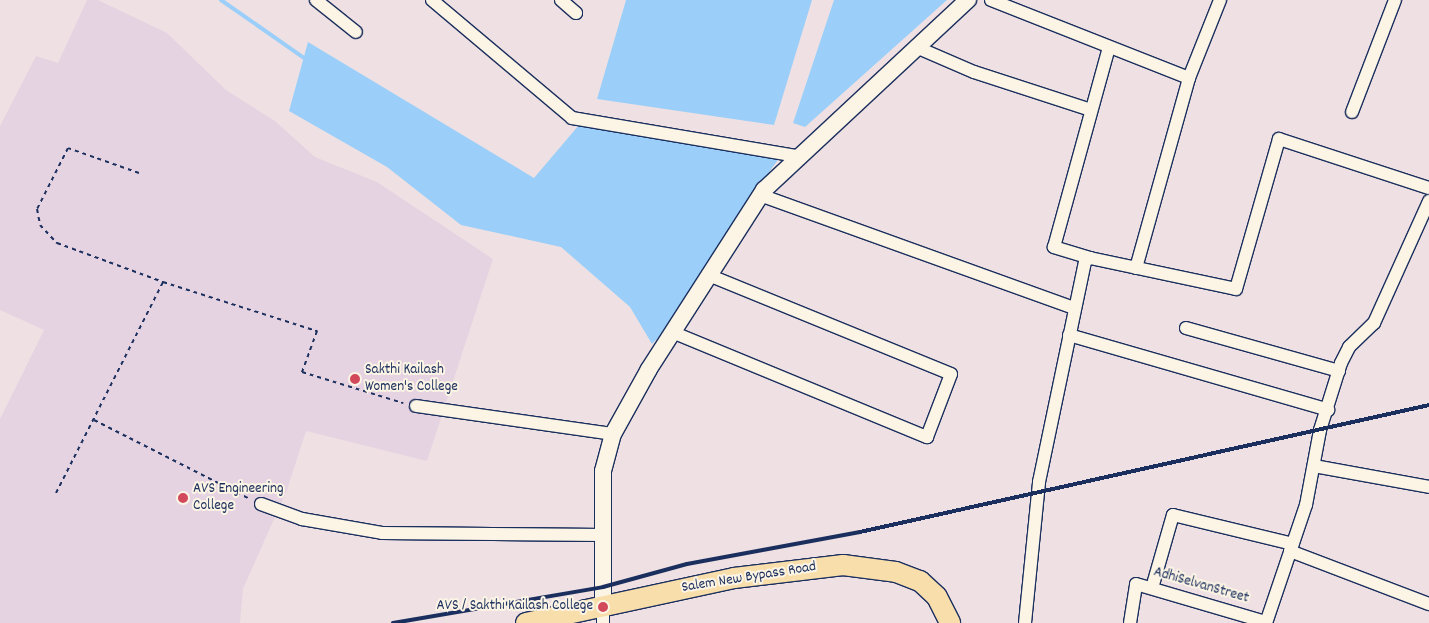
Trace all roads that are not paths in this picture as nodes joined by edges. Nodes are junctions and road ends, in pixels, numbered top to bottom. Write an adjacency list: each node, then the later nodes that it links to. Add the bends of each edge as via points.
1 (316, 0): 9 (street)
2 (432, 0): 15 (street, via 572,118)
3 (561, 0): 8 (street)
4 (968, 0): 10 (street)
5 (991, 0): 11 (street)
6 (1220, 0): 12 (street)
7 (1395, 0): 14 (street)
8 (576, 13)
9 (356, 32)
10 (916, 47): 13 (street, via 967,70); 15 (street, via 839,124)
11 (1109, 47): 12 (street); 13 (street)
12 (1189, 78): 20 (street)
13 (1091, 110): 19 (street, via 1054,247)
14 (1352, 112)
15 (796, 156): 17 (street)
16 (1429, 188): 20 (street, via 1279,139 1236,289)
17 (760, 195): 21 (street); 22 (street)
18 (1429, 201): 26 (street, via 1374,323 1348,347)
19 (1090, 258): 20 (street); 22 (street, via 1085,261)
20 (1136, 268)
21 (708, 275): 24 (street); 24 (street, via 951,374 927,437)
22 (1074, 308): 25 (street)
23 (1186, 328): 26 (street)
24 (672, 332): 29 (street)
25 (1068, 335): 28 (street); 42 (street, via 1039,482)
26 (1339, 371): 28 (street)
27 (416, 406): 29 (street)
28 (1328, 410): 30 (street)
29 (612, 434): 33 (street, via 603,471)
30 (1314, 466): 31 (street); 34 (street)
31 (1429, 487)
32 (261, 504): 33 (street, via 302,519 382,533)
33 (603, 535): 38 (street)
34 (1292, 548): 36 (street, via 1173,515); 37 (street); 44 (street)
35 (868, 567): 38 (main road, Salem New Bypass Road, via 773,572); 40 (main road, Salem New Bypass Road, via 920,581 938,597); 41 (main road, via 896,565 925,575 947,594)
36 (1152, 588): 43 (street, AdhiSelvanStreet, via 1136,584); 44 (street, AdhiSelvanStreet)
37 (1429, 604)
38 (603, 615): 39 (main road, Salem New Bypass Road)
39 (526, 623)
40 (950, 623)
41 (960, 623)
42 (1025, 623)
43 (1130, 623)
44 (1266, 623)

